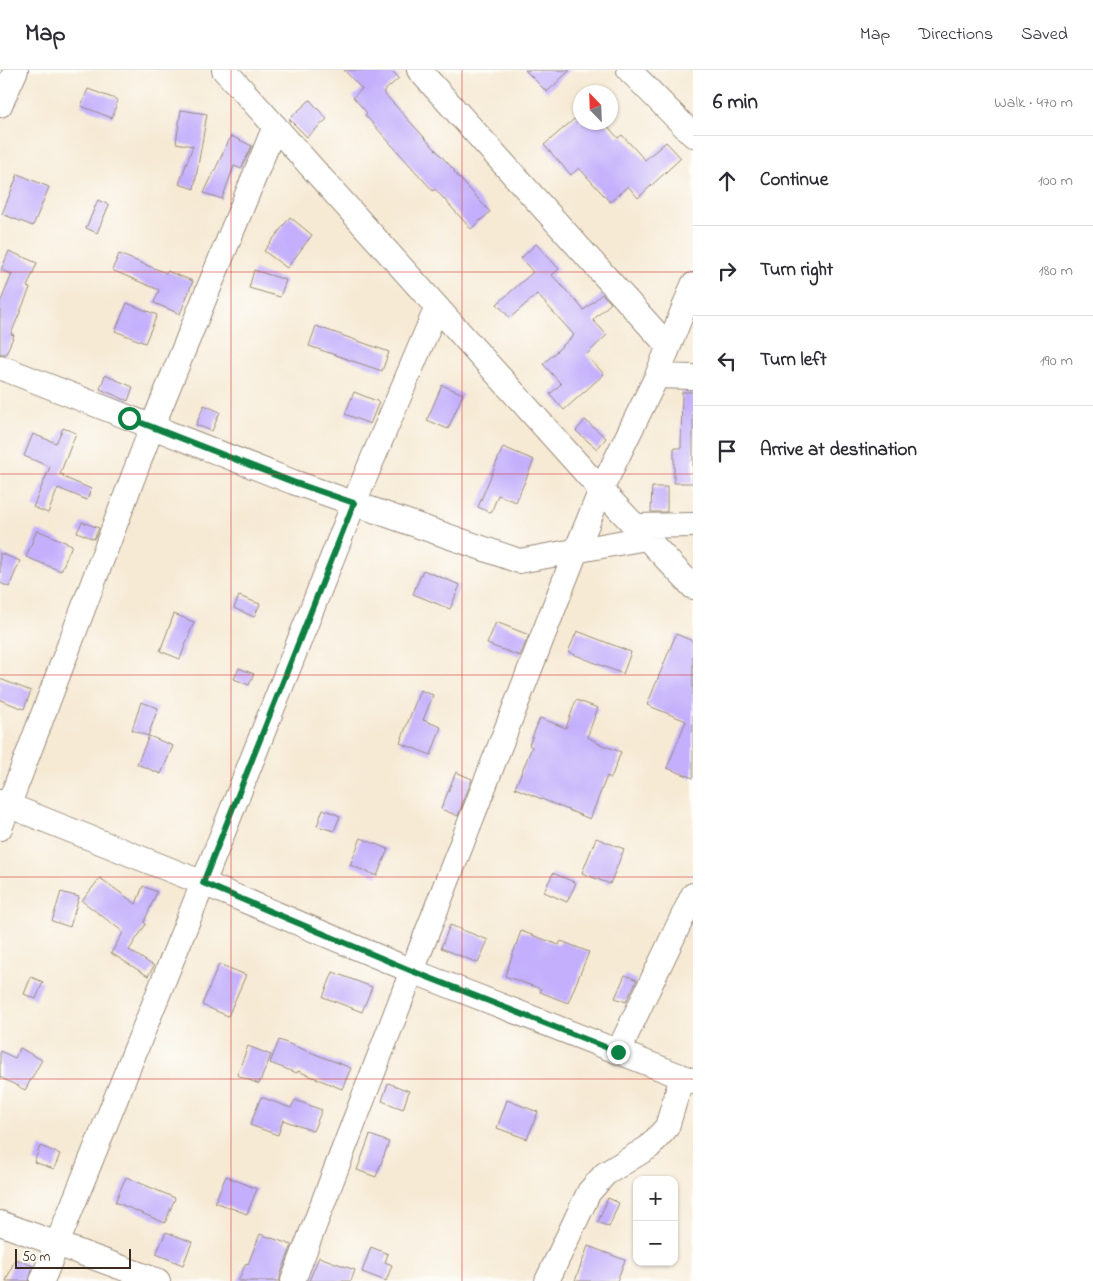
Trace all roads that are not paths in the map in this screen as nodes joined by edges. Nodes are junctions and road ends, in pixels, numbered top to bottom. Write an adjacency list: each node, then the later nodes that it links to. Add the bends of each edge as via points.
1 (16, 70): 5 (street)
2 (419, 70): 10 (street)
3 (630, 70): 7 (street)
4 (237, 75): 6 (street)
5 (0, 105)
6 (274, 126): 9 (street); 14 (street)
7 (693, 135)
8 (693, 285): 10 (street)
9 (437, 307): 15 (street); 16 (street)
10 (668, 346): 12 (street)
11 (0, 366): 14 (street)
12 (657, 376): 13 (street); 15 (street)
13 (693, 377)
14 (152, 427): 16 (street); 21 (street)
15 (601, 490): 18 (street); 19 (street)
16 (354, 503): 19 (street, via 520,561); 23 (street)
17 (693, 525): 18 (street)
18 (640, 532): 19 (street); 20 (street)
19 (576, 551): 25 (street)
20 (693, 587)
21 (5, 804): 22 (street); 23 (street)
22 (0, 828)
23 (203, 883): 25 (street); 29 (street)
24 (693, 895): 26 (street)
25 (412, 971): 26 (street); 32 (street)
26 (618, 1052): 27 (street)
27 (687, 1079): 33 (street, via 667,1127 649,1147 605,1174 589,1192)
28 (0, 1223): 29 (street)
29 (57, 1244): 30 (street); 31 (street)
30 (42, 1281)
31 (158, 1281)
32 (293, 1281)
33 (547, 1281)

